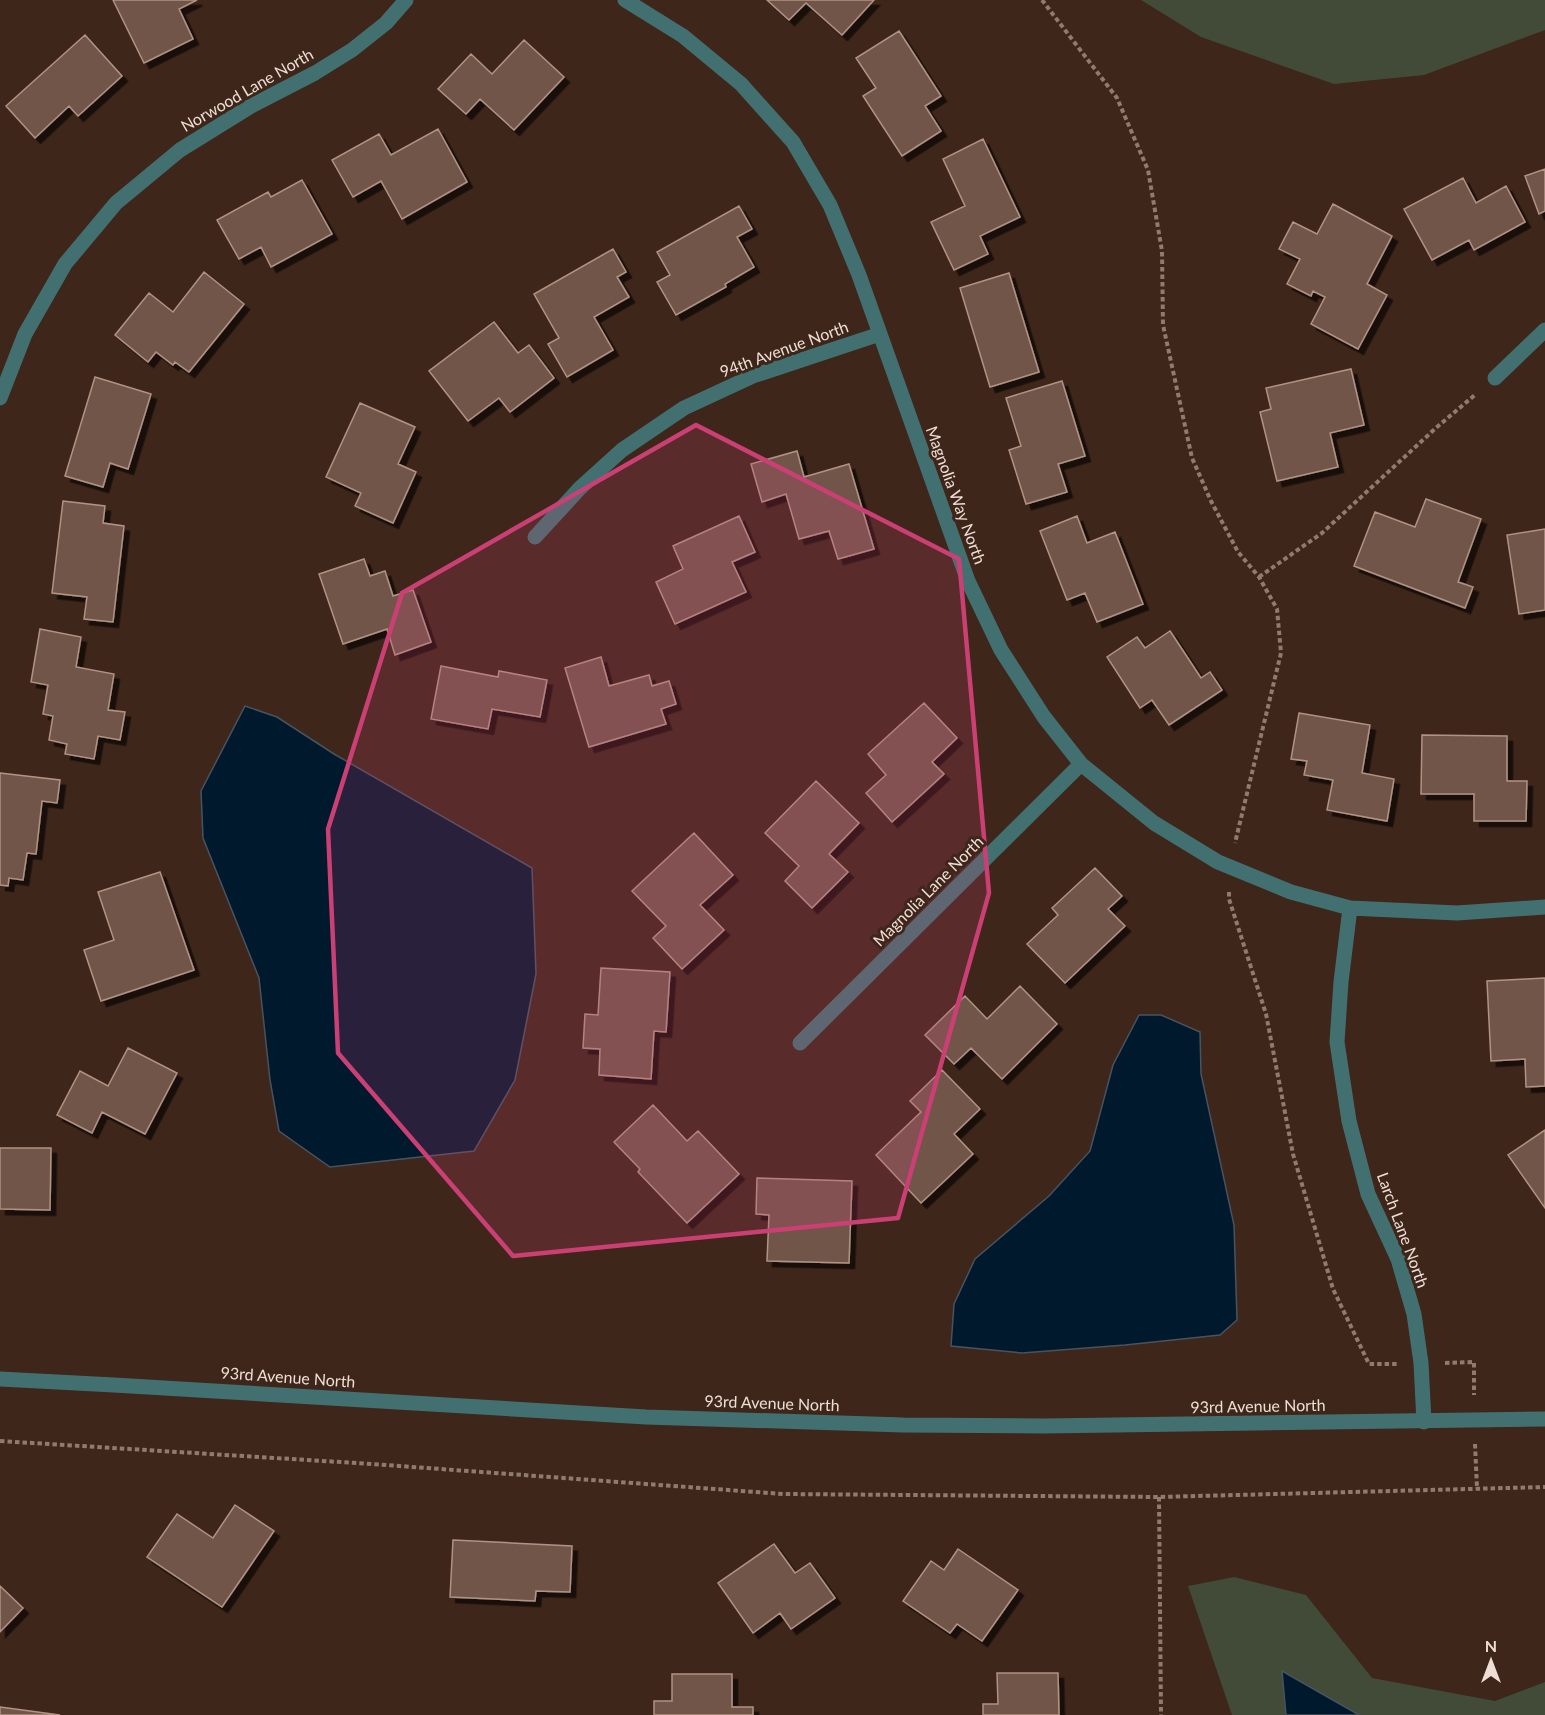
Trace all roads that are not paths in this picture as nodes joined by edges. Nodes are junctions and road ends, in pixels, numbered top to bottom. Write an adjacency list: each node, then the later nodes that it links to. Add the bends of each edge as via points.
1 (406, 0): 6 (street, Norwood Lane North, via 386,23 352,50 180,150 116,203 66,264 25,334)
2 (625, 0): 4 (street, Magnolia Way North, via 683,36 741,84 793,142 830,205)
3 (1545, 330): 5 (street)
4 (880, 334): 7 (street, 94th Avenue North, via 753,376 684,408 622,450); 8 (street, Magnolia Way North, via 968,581 1001,650)
5 (1495, 378)
6 (0, 398)
7 (535, 537)
8 (1080, 765): 10 (street, Magnolia Way North, via 1154,823 1218,862 1291,892); 11 (street, Magnolia Lane North)
9 (1545, 906): 10 (street, Magnolia Way North, via 1457,913)
10 (1350, 908): 14 (street, Larch Lane North, via 1337,1042 1350,1121 1368,1194 1398,1259 1414,1314)
11 (800, 1042)
12 (0, 1380): 14 (street, 93rd Avenue North, via 728,1420 1045,1426)
13 (1545, 1419): 14 (street, 93rd Avenue North)
14 (1424, 1422)

